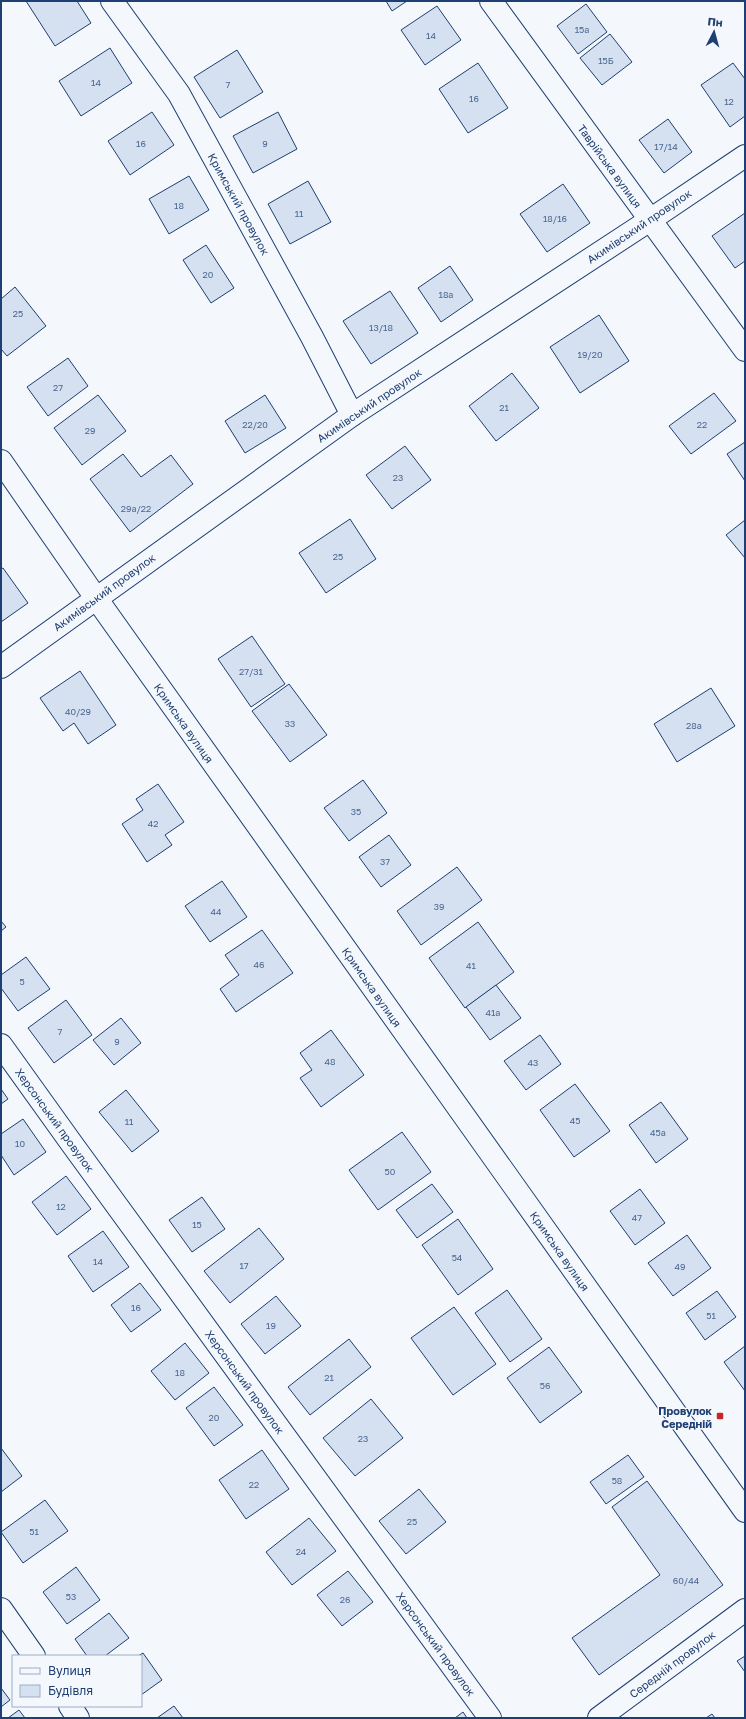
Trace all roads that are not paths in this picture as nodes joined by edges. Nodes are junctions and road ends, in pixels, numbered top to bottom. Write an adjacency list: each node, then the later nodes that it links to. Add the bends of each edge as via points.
1 (112, 1): 6 (street, Кримський провулок, via 179,94)
2 (491, 1): 4 (street, Таврійська вулиця)
3 (745, 156): 4 (street, Акимівський провулок)
4 (650, 220): 5 (street, Таврійська вулиця); 6 (street, Акимівський провулок)
5 (745, 350)
6 (352, 415): 8 (street, Акимівський провулок)
7 (1, 461): 8 (street, Кримська вулиця)
8 (96, 598): 9 (street, Акимівський провулок); 11 (street, Кримська вулиця)
9 (1, 667)
10 (1, 1045): 17 (street, Херсонський провулок)
11 (745, 1511)
12 (1, 1609): 14 (street)
13 (745, 1610): 18 (street, Середній провулок)
14 (33, 1655)
15 (71, 1707): 16 (street)
16 (78, 1718)
17 (490, 1718)
18 (599, 1718)

